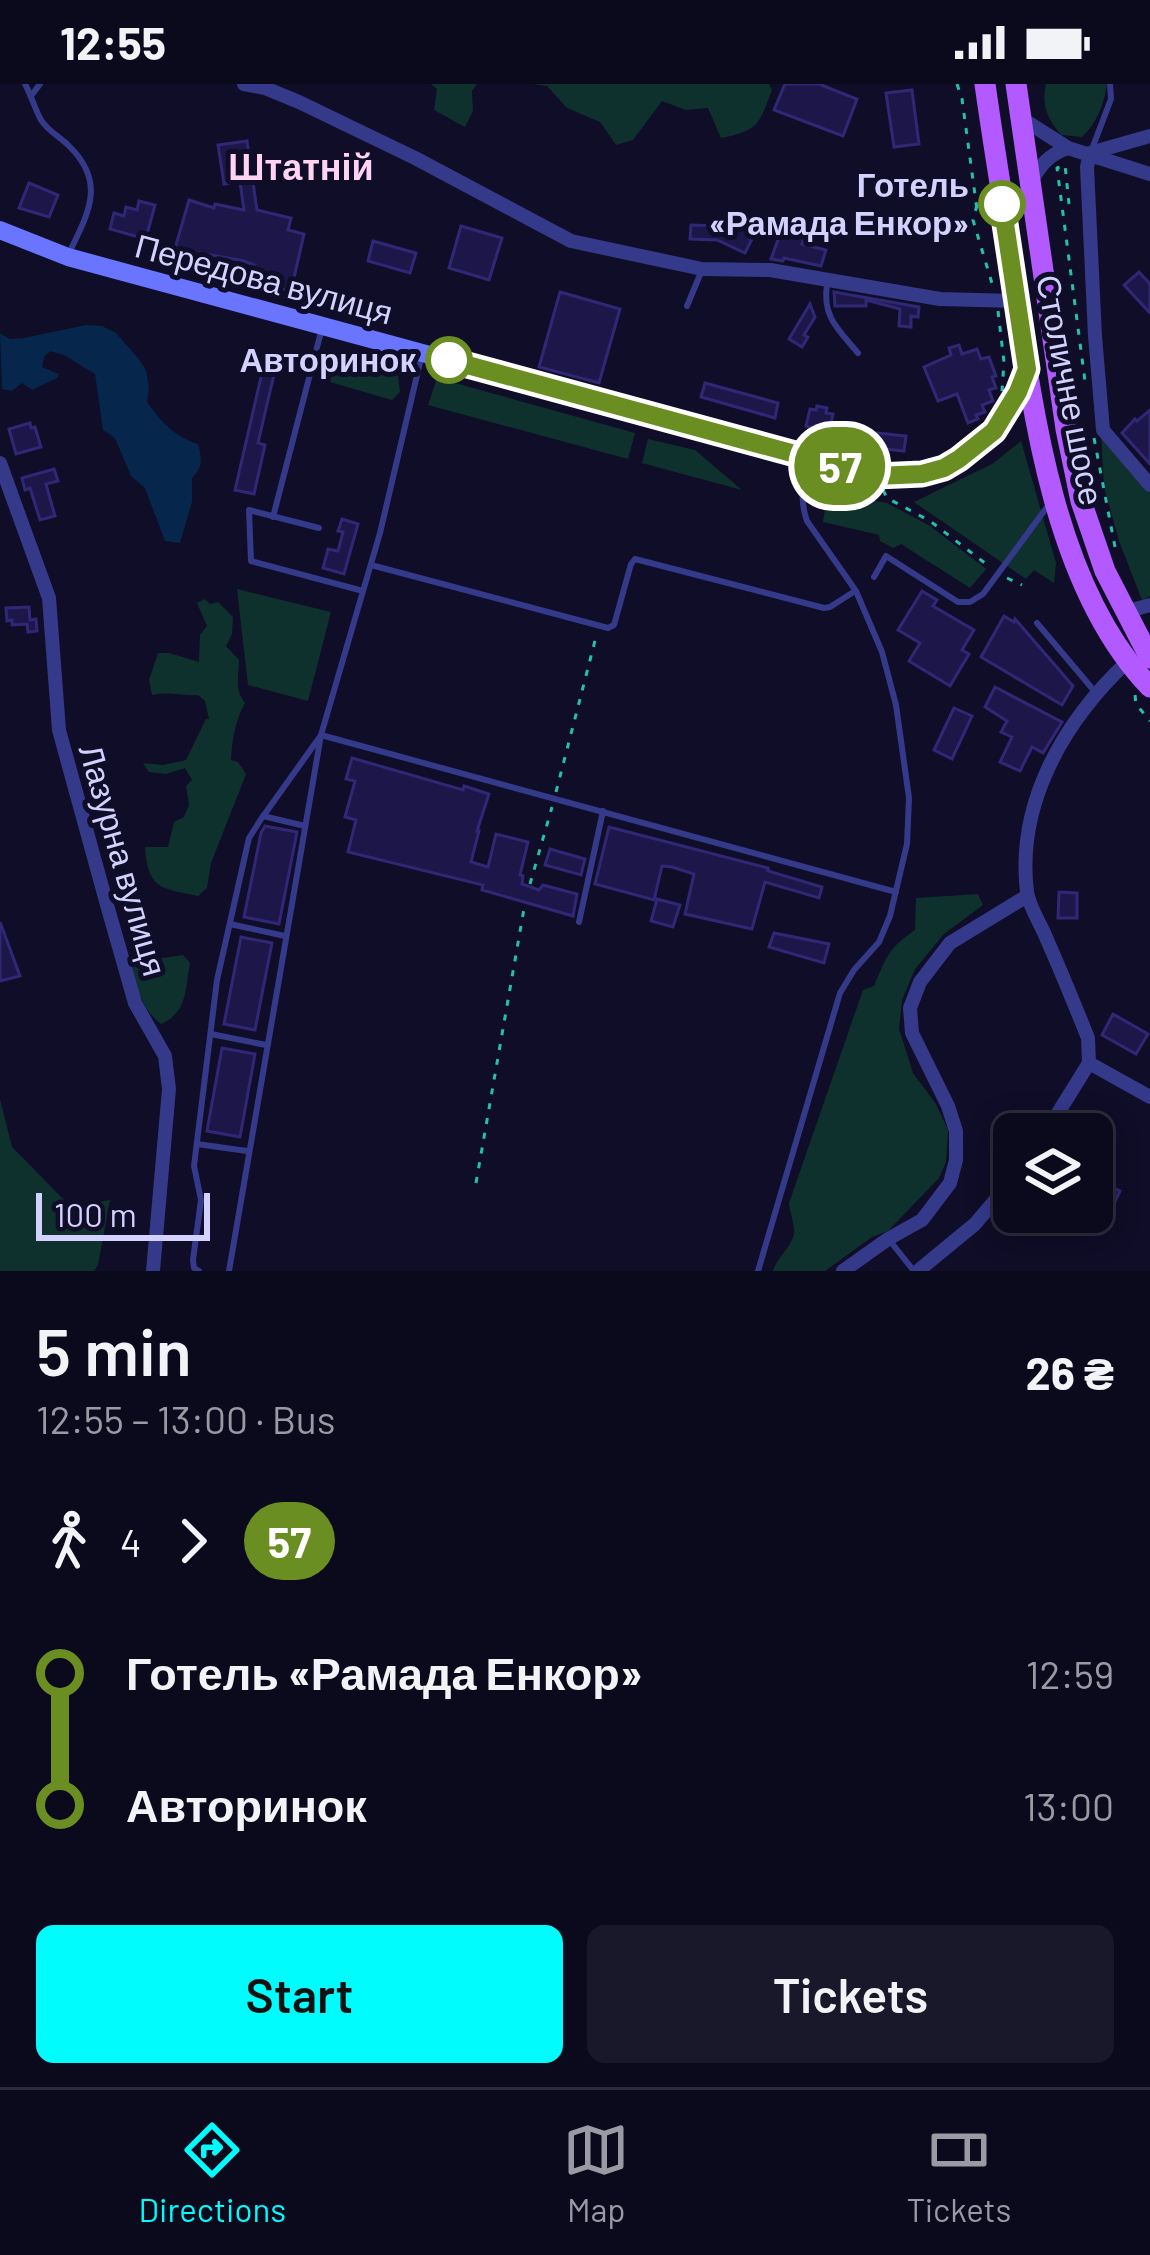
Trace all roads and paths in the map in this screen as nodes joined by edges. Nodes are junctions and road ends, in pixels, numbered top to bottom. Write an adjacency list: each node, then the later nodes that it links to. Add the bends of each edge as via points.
1 (26, 84): 7 (lane)
2 (40, 84): 7 (lane)
3 (244, 84): 22 (street, via 299,102 571,241)
4 (957, 84): 18 (path)
5 (1110, 84): 11 (lane)
6 (1021, 95): 10 (street, via 1041,134); 16 (main road, Столичне шосе)
7 (32, 96): 21 (lane, via 42,122 83,163 92,188)
8 (984, 96): 24 (main road, Столичне шосе)
9 (1146, 139): 11 (street)
10 (1068, 148): 11 (street); 16 (street, via 1052,153)
11 (1090, 153): 14 (street); 35 (street, via 1103,430)
12 (1065, 165): 13 (path)
13 (1076, 166)
14 (1150, 174)
15 (1066, 177): 17 (path)
16 (1030, 181): 29 (main road, Столичне шосе)
17 (1069, 203)
18 (977, 206): 19 (path); 24 (path, via 973,220)
19 (978, 218)
20 (0, 230): 21 (street, Передова вулиця)
21 (68, 257): 26 (street, Передова вулиця)
22 (702, 269): 23 (street, via 770,270); 25 (lane)
23 (827, 282): 24 (street); 28 (lane, via 828,316)
24 (1007, 302): 30 (main road, Столичне шосе); 31 (path)
25 (687, 306)
26 (322, 328): 27 (street, Передова вулиця); 37 (lane)
27 (422, 352): 32 (street, Передова вулиця); 39 (lane)
28 (857, 353)
29 (1058, 361): 30 (main road, via 1044,378); 47 (main road, Столичне шосе, via 1081,501)
30 (1027, 369): 34 (street, Передова вулиця, via 994,431 959,459 922,474); 36 (main road, Столичне шосе)
31 (1002, 392)
32 (811, 457): 34 (street, Передова вулиця); 44 (lane, via 801,498 807,521)
33 (0, 463): 75 (street, Лазурна вулиця, via 49,598 59,730 95,861 136,1003 165,1056)
34 (876, 476): 40 (path, via 887,498)
35 (1150, 485)
36 (1054, 496): 41 (lane, via 970,602 886,556); 50 (main road, Столичне шосе, via 1083,585)
37 (274, 517): 38 (lane); 45 (lane, via 249,510 250,561)
38 (319, 528)
39 (370, 565): 45 (lane); 49 (lane)
40 (992, 568)
41 (874, 577)
42 (1005, 578): 43 (path)
43 (1022, 585)
44 (856, 590): 49 (lane, via 824,608 634,560 614,625); 59 (lane, via 887,669 909,798)
45 (363, 591): 53 (lane)
46 (1150, 604): 47 (street)
47 (1125, 612): 50 (main road, Столичне шосе)
48 (1037, 623): 51 (lane)
49 (598, 626): 54 (path)
50 (1141, 672): 51 (street); 52 (path, via 1136,704)
51 (1096, 693): 60 (street, via 1038,788)
52 (1150, 721)
53 (321, 735): 54 (lane); 56 (lane); 57 (lane)
54 (555, 798): 55 (lane); 58 (path)
55 (603, 811): 59 (lane); 62 (lane)
56 (263, 816): 57 (lane); 63 (lane, via 249,838)
57 (305, 826): 64 (lane)
58 (530, 884)
59 (896, 892): 78 (lane, via 879,942 841,993)
60 (1028, 896): 67 (street, via 1088,1038); 74 (street, via 950,943 914,996 912,1033 948,1106 956,1160 950,1183 922,1220)
61 (524, 903): 72 (path)
62 (579, 922)
63 (230, 924): 64 (lane); 65 (lane)
64 (285, 936): 66 (lane)
65 (211, 1034): 66 (lane); 70 (lane)
66 (266, 1046): 71 (lane)
67 (1089, 1063): 68 (street); 69 (street)
68 (1150, 1097)
69 (1058, 1113)
70 (197, 1144): 71 (lane); 76 (lane)
71 (249, 1151): 77 (lane)
72 (476, 1183)
73 (993, 1203): 80 (street)
74 (888, 1239): 79 (street); 80 (lane)
75 (152, 1271)
76 (199, 1271)
77 (229, 1271)
78 (758, 1271)
79 (843, 1271)
80 (916, 1271)

